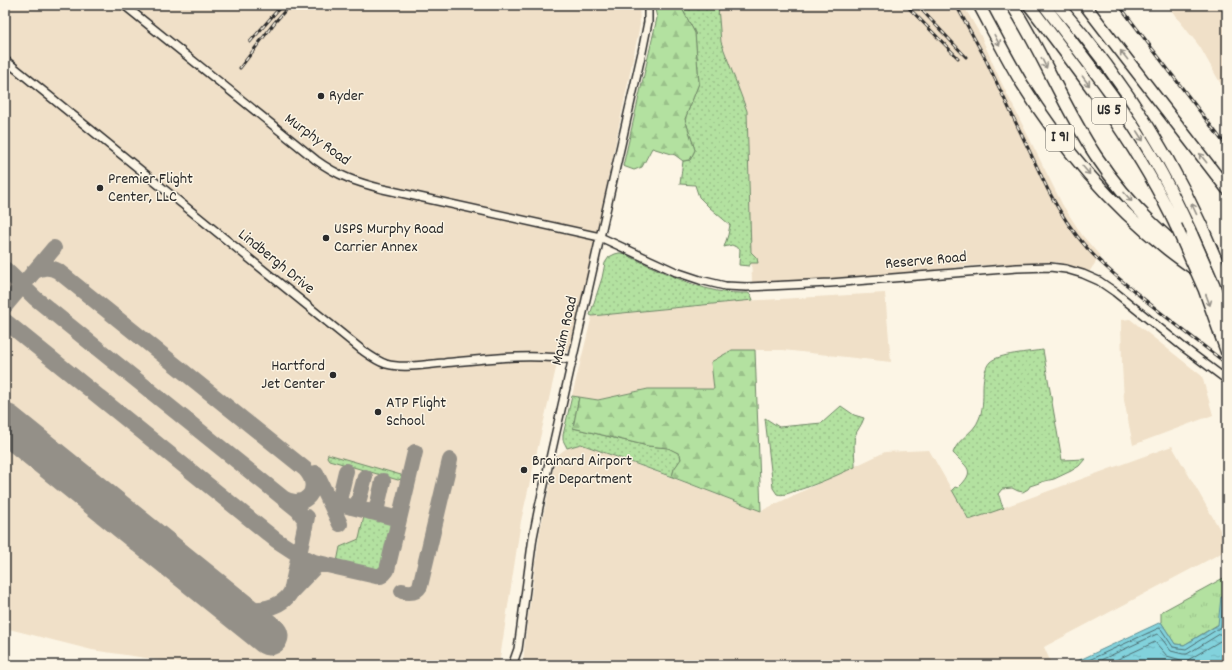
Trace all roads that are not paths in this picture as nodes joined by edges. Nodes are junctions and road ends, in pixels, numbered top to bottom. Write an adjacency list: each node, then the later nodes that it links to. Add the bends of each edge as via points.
1 (124, 5): 13 (street, Murphy Road, via 316,160 338,174 383,189)
2 (648, 5): 13 (street, Maxim Road, via 648,22)
3 (979, 5): 14 (highway, I 91, one-way to 14, bridge, via 1021,82 1060,138 1090,175 1142,228)
4 (1012, 5): 14 (highway, one-way to 14, bridge, via 1072,116 1102,165 1140,211 1182,250)
5 (1029, 5): 17 (highway, US 5, one-way to 17, bridge, via 1122,130 1146,169 1176,226 1204,289)
6 (1044, 5): 16 (highway, one-way to 16, bridge, via 1119,105 1152,156 1192,235)
7 (1058, 5): 11 (highway, US 5, via 1117,80)
8 (1067, 5): 11 (highway, via 1154,125)
9 (1085, 5): 12 (highway, one-way to 9)
10 (5, 60): 18 (street, Lindbergh Drive, via 362,350 378,360 386,364 405,366 519,357)
11 (1164, 152): 15 (highway, US 5, one-way to 11, via 1210,244)
12 (1227, 189)
13 (600, 237): 18 (street, Maxim Road); 19 (street, Reserve Road, via 676,272 725,286 830,283 1016,268 1066,269 1099,281 1115,292 1183,348)
14 (1199, 272): 15 (highway, I 91, bridge)
15 (1224, 287)
16 (1227, 323)
17 (1227, 352)
18 (573, 360): 20 (street, Maxim Road, via 536,520)
19 (1227, 380)
20 (514, 663)

